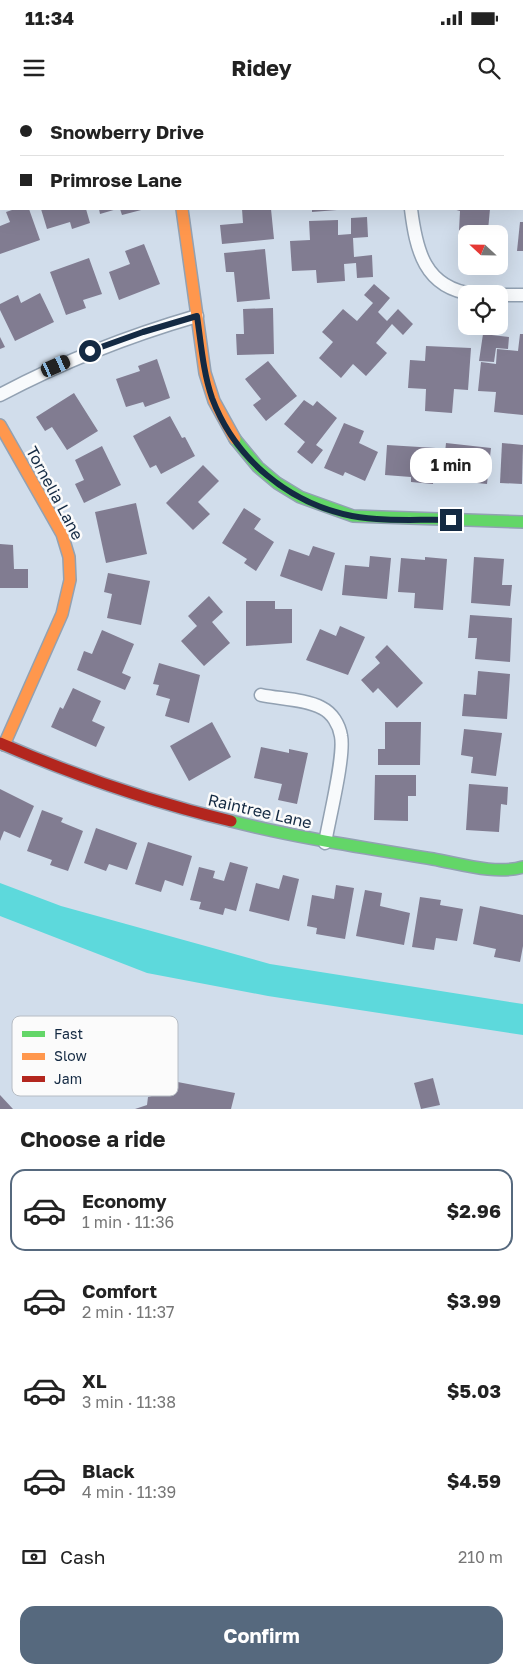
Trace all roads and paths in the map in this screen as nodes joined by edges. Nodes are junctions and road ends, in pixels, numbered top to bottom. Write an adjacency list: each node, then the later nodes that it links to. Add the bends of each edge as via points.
1 (182, 210): 6 (street)
2 (411, 210): 3 (street, via 417,248 428,269)
3 (458, 291)
4 (508, 295): 5 (street)
5 (523, 295)
6 (197, 316): 7 (street, via 90,351); 9 (street, via 205,373 222,421 253,463 282,487 320,507 353,516)
7 (0, 395)
8 (0, 425): 11 (street, Tornelia Lane, via 62,534 69,557 70,580 62,614)
9 (523, 522)
10 (261, 695): 12 (street, via 323,708 338,726 342,749)
11 (2, 744): 12 (street, Raintree Lane, via 119,790 186,811)
12 (325, 843): 13 (street, Raintree Lane, via 509,870)
13 (523, 867)

